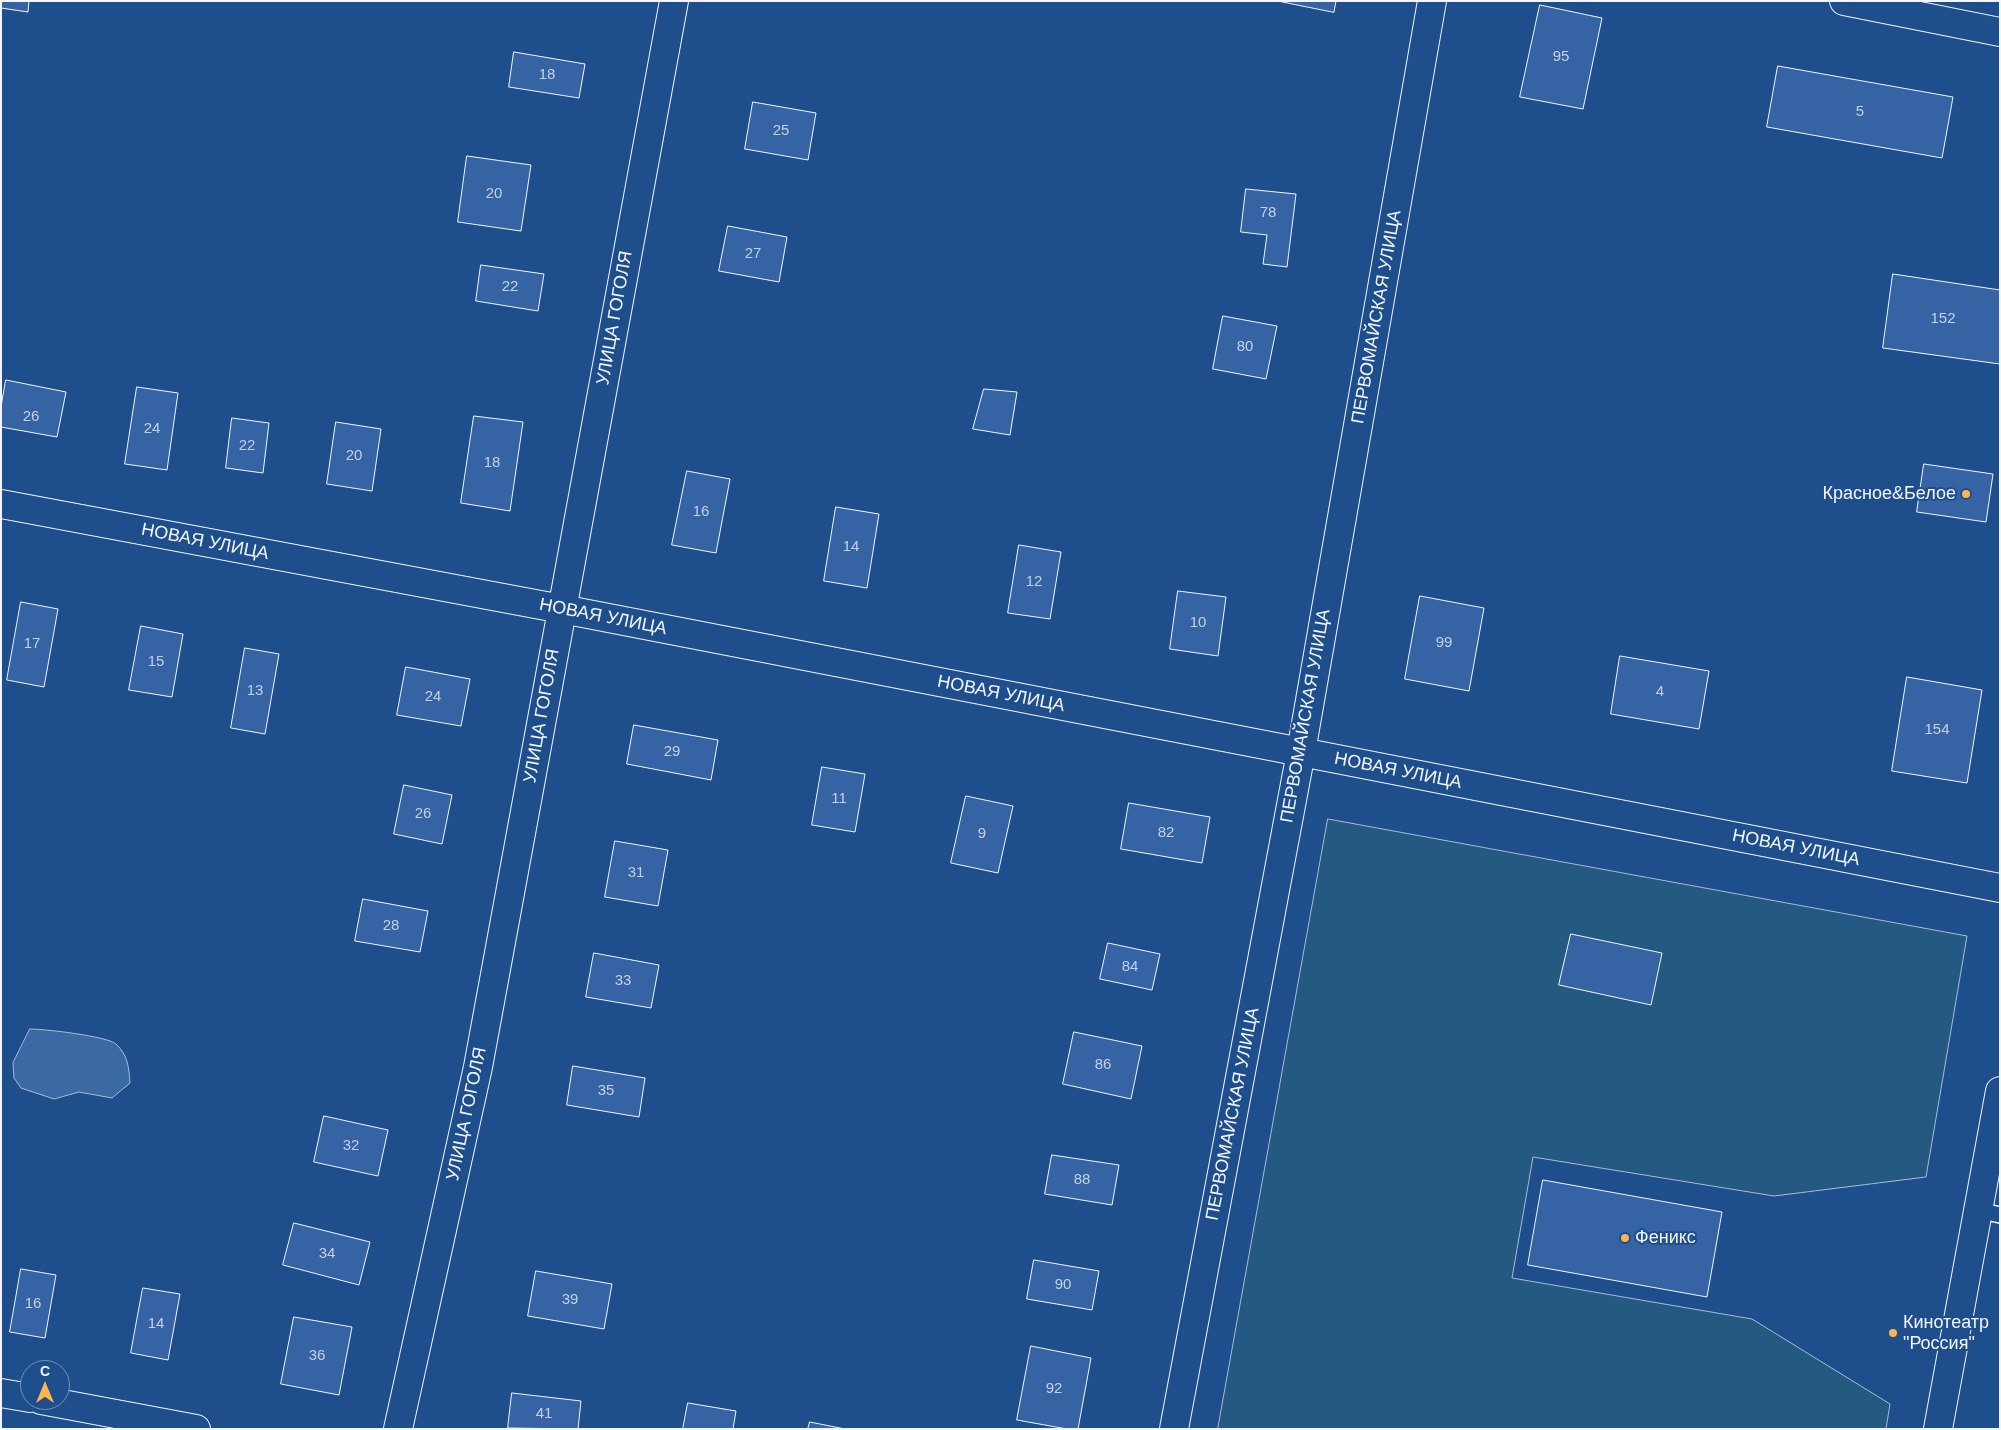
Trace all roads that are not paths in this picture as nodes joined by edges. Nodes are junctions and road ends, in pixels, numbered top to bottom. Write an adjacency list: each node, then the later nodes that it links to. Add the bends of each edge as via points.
1 (674, 1): 6 (street, УЛИЦА ГОГОЛЯ)
2 (1432, 1): 7 (street, ПЕРВОМАЙСКАЯ УЛИЦА)
3 (1844, 1): 4 (street)
4 (2000, 32)
5 (1, 504): 6 (street, НОВАЯ УЛИЦА)
6 (562, 609): 7 (street, НОВАЯ УЛИЦА); 15 (street, УЛИЦА ГОГОЛЯ, via 478,1067)
7 (1300, 752): 8 (street, НОВАЯ УЛИЦА); 16 (street, ПЕРВОМАЙСКАЯ УЛИЦА)
8 (2000, 888)
9 (2000, 1092): 10 (street)
10 (1989, 1213): 17 (street)
11 (1, 1393): 12 (street)
12 (20, 1396)
13 (70, 1406): 14 (street)
14 (196, 1429)
15 (398, 1429)
16 (1174, 1429)
17 (1938, 1429)

